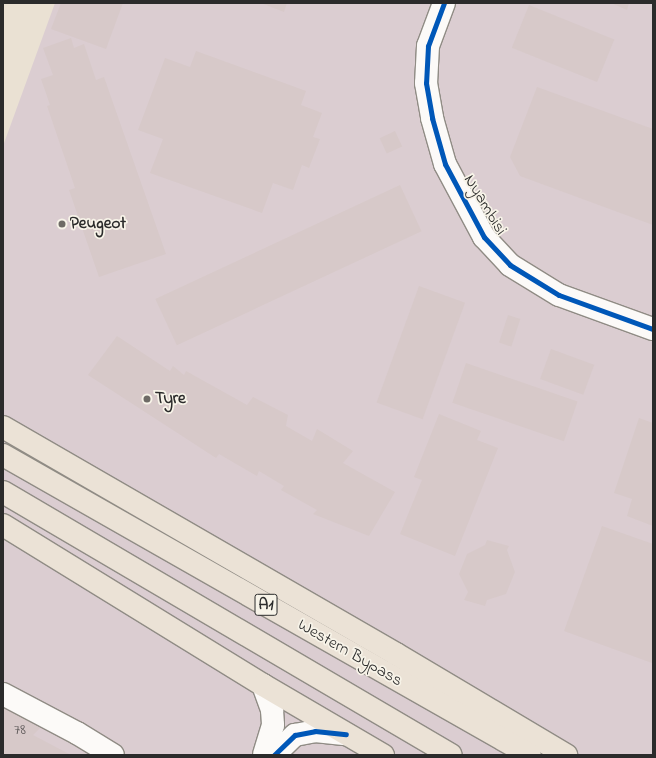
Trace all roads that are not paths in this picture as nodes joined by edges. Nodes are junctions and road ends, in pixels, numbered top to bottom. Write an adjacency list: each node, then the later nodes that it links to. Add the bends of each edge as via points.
1 (444, 3): 2 (street, Nyambisi, via 428,46 426,83 432,118 445,164 484,237 510,265 559,295)
2 (653, 329)
3 (3, 412): 5 (main road)
4 (3, 428): 5 (main road)
5 (27, 442): 18 (main road)
6 (3, 455): 17 (main road, Western Bypass / A1)
7 (3, 492): 16 (main road, A1)
8 (3, 524): 9 (main road)
9 (263, 685): 11 (main road); 13 (street, via 272,710 273,725)
10 (3, 694): 12 (street)
11 (346, 734): 14 (street, via 315,731 295,735); 15 (main road)
12 (113, 755)
13 (264, 755)
14 (274, 755)
15 (383, 755)
16 (451, 755)
17 (530, 755)
18 (566, 755)

